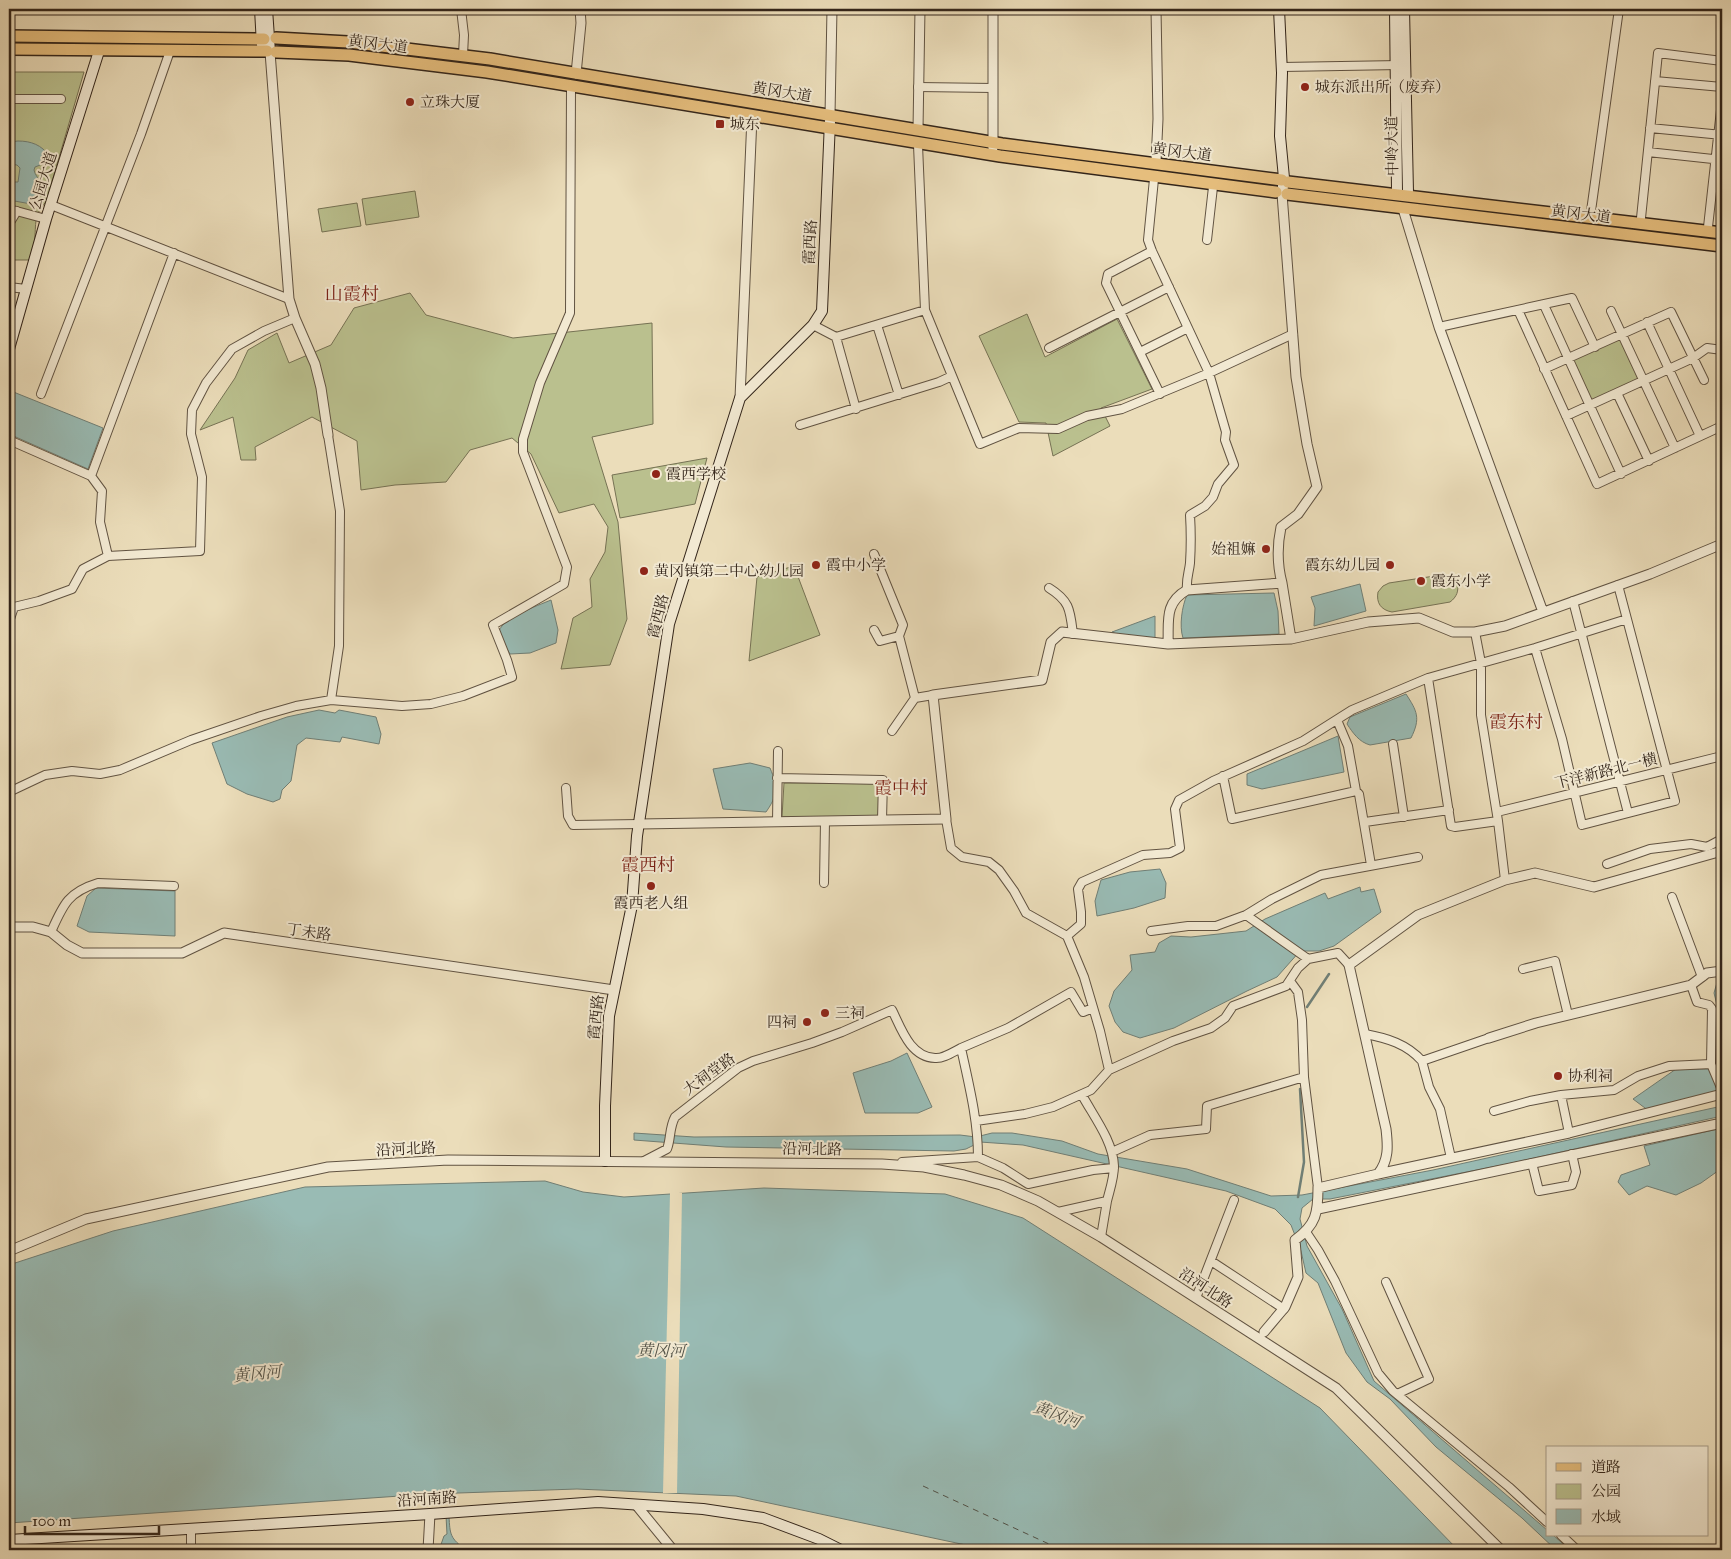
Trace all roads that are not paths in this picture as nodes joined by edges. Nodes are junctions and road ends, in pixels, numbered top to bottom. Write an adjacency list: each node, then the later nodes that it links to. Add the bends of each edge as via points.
1 (260, 9): 19 (main road)
2 (267, 9): 19 (main road)
3 (462, 9): 20 (street)
4 (580, 9): 24 (street)
5 (832, 9): 35 (street)
6 (920, 9): 26 (street)
7 (993, 9): 29 (street)
8 (1156, 9): 44 (street)
9 (1279, 9): 23 (main road)
10 (1395, 9): 22 (main road, 中岭大道)
11 (1404, 9): 22 (main road, 中岭大道)
12 (1618, 9): 53 (street)
13 (9, 36): 15 (main road)
14 (276, 38): 59 (main road, 黄冈大道, via 348,42 490,59 1002,144)
15 (264, 39)
16 (9, 49): 19 (main road, 黄冈大道)
17 (99, 51): 50 (main road, 公园大道)
18 (170, 51): 57 (street)
19 (269, 52): 49 (main road, 黄冈大道, via 348,55 487,72 1000,156); 67 (street)
20 (463, 55)
21 (1722, 61): 25 (street, via 1658,53)
22 (1401, 65): 23 (street); 47 (main road, 中岭大道); 48 (main road, 中岭大道)
23 (1282, 67): 49 (main road)
24 (576, 74)
25 (1655, 81): 27 (street); 37 (street)
26 (918, 87): 29 (street); 38 (street)
27 (1722, 87)
28 (571, 88): 136 (street, via 570,313 540,383 523,445 529,470 567,567 564,584 493,625 512,677 463,696 431,704 402,706)
29 (993, 88): 42 (street)
30 (9, 94): 32 (street)
31 (9, 99): 32 (street)
32 (21, 99): 33 (street)
33 (61, 100)
34 (1722, 101): 39 (street)
35 (830, 115): 75 (main road, 霞西路, via 822,311)
36 (752, 117): 99 (street)
37 (1650, 128): 39 (street); 41 (street)
38 (918, 129)
39 (1720, 135): 43 (street)
40 (918, 145): 69 (street)
41 (1648, 152): 43 (street); 54 (street)
42 (992, 156)
43 (1719, 159): 58 (street)
44 (1156, 162)
45 (1154, 179): 62 (street, via 1148,240)
46 (1213, 187): 60 (street)
47 (1397, 191)
48 (1408, 192)
49 (1282, 194): 61 (main road, 黄冈大道); 79 (street)
50 (51, 205): 55 (main road, 公园大道); 57 (street)
51 (1403, 209): 77 (street)
52 (13, 210): 55 (street); 56 (street)
53 (1591, 211)
54 (1642, 218)
55 (46, 219): 66 (main road, 公园大道)
56 (9, 224)
57 (104, 226): 63 (street); 96 (street)
58 (1708, 228)
59 (1722, 232)
60 (1207, 240)
61 (1722, 246)
62 (1152, 251): 65 (street); 72 (street, via 1108,274 1106,283)
63 (174, 253): 67 (street); 111 (street)
64 (9, 287): 66 (street)
65 (1170, 287): 72 (street); 78 (street)
66 (26, 289): 84 (main road, 公园大道)
67 (289, 299): 73 (street)
68 (1544, 305): 70 (street); 82 (street, via 1572,298); 88 (street)
69 (925, 310): 76 (street); 92 (street)
70 (1518, 310): 77 (street); 89 (street)
71 (1611, 311): 80 (street)
72 (1120, 312): 83 (street); 86 (street)
73 (294, 318): 105 (street, via 315,364); 114 (street, via 232,349 206,383 192,410 191,434 202,477 200,551)
74 (1647, 322): 80 (street); 87 (street, via 1671,312); 90 (street)
75 (812, 325): 81 (street); 99 (main road, 霞西路)
76 (877, 325): 81 (street); 98 (street)
77 (1439, 327): 121 (street)
78 (1188, 328): 86 (street); 91 (street)
79 (1293, 334): 91 (street); 115 (street, via 1296,377 1317,487 1298,514 1281,527 1278,545)
80 (1622, 334): 82 (street); 94 (street)
81 (836, 337): 101 (street)
82 (1595, 347): 88 (street)
83 (1049, 348)
84 (9, 349)
85 (1722, 350): 87 (street, via 1707,348)
86 (1140, 352): 97 (street)
87 (1693, 358): 90 (street); 93 (street)
88 (1568, 359): 89 (street); 100 (street)
89 (1544, 369): 102 (street)
90 (1668, 370): 94 (street); 106 (street)
91 (1209, 373): 97 (street); 118 (street, via 1234,465 1218,484 1213,497 1190,515)
92 (952, 376): 97 (street, via 980,444 1019,428 1058,430 1087,416 1122,409); 98 (street)
93 (1704, 380)
94 (1644, 381): 95 (street); 108 (street)
95 (1617, 393): 100 (street); 109 (street)
96 (42, 394)
97 (1160, 394)
98 (899, 395): 101 (street)
99 (740, 398): 160 (main road, 霞西路, via 669,624)
100 (1590, 406): 102 (street); 110 (street)
101 (856, 409): 103 (street)
102 (1566, 416): 110 (street, via 1597,484)
103 (800, 425)
104 (1722, 426): 106 (street)
105 (328, 435): 136 (street, via 340,511 339,646)
106 (1700, 436): 108 (street)
107 (9, 440): 111 (street)
108 (1674, 448): 109 (street)
109 (1649, 461): 110 (street)
110 (1622, 474)
111 (91, 476): 114 (street, via 102,491 100,522)
112 (1722, 544): 116 (street)
113 (874, 554): 128 (street, via 903,625)
114 (108, 556): 120 (street, via 83,569 72,589 39,601)
115 (1282, 583): 118 (street); 129 (street)
116 (1618, 585): 119 (street); 122 (street)
117 (1049, 588): 126 (street, via 1062,596)
118 (1187, 590): 130 (street, via 1178,595 1170,606)
119 (1573, 601): 121 (street); 127 (street)
120 (11, 606): 123 (street)
121 (1543, 612): 125 (street, via 1505,626)
122 (1627, 619): 127 (street); 142 (street)
123 (9, 622)
124 (874, 630): 128 (street, via 880,641)
125 (1475, 632): 129 (street, via 1454,632 1419,618 1368,622); 132 (street)
126 (1073, 634): 130 (street); 134 (street, via 1062,632 1051,642 1042,680)
127 (1582, 634): 131 (street); 145 (street)
128 (899, 636): 135 (street)
129 (1290, 639): 130 (street)
130 (1168, 644)
131 (1535, 648): 132 (street); 149 (street)
132 (1481, 663): 133 (street); 151 (street, via 1482,714)
133 (1428, 678): 137 (street, via 1352,710); 150 (street)
134 (933, 695): 135 (street); 154 (street)
135 (915, 698): 138 (street)
136 (331, 700): 147 (street, via 261,716 191,740 120,770 100,774 72,771 45,775)
137 (1337, 720): 143 (street, via 1304,741); 148 (street, via 1348,746)
138 (892, 731)
139 (1393, 744): 153 (street)
140 (778, 751): 144 (street)
141 (1722, 756): 142 (street, 下洋新路北一横)
142 (1666, 770): 145 (street, 下洋新路北一横); 152 (street, via 1675,801)
143 (1223, 776): 148 (street, via 1232,819); 174 (street, via 1179,800 1175,809 1180,848 1170,853 1143,855 1082,882 1078,889 1080,924)
144 (777, 778): 155 (street, via 883,780); 158 (street)
145 (1620, 782): 149 (street, 下洋新路北一横); 152 (street)
146 (566, 788): 160 (street, via 568,816 573,825)
147 (9, 792)
148 (1356, 792): 159 (street)
149 (1575, 793): 151 (street, 下洋新路北一横); 152 (street, via 1582,825)
150 (1449, 810): 153 (street); 157 (street, via 1451,826 1455,827)
151 (1497, 812): 157 (street)
152 (1628, 813)
153 (1404, 816): 159 (street)
154 (946, 819): 155 (street); 174 (street, via 951,848 962,857 989,862 1010,885 1026,913)
155 (882, 820): 156 (street)
156 (824, 821): 158 (street); 167 (street)
157 (1498, 821): 166 (street)
158 (777, 822): 160 (street)
159 (1364, 822): 165 (street)
160 (639, 824): 182 (main road, 霞西路, via 632,905)
161 (1722, 840): 164 (street, via 1706,847 1691,844 1650,849)
162 (1722, 851): 166 (street, via 1594,887 1535,873)
163 (1418, 857): 165 (street)
164 (1607, 864)
165 (1371, 865): 170 (street, via 1321,875)
166 (1505, 880): 176 (street, via 1418,915)
167 (824, 883)
168 (174, 886): 173 (street, via 90,885 62,906)
169 (1672, 897): 179 (street)
170 (1246, 915): 172 (street, via 1216,926); 175 (street)
171 (9, 927): 173 (street, 丁未路, via 33,927)
172 (1151, 931)
173 (51, 932): 182 (street, 丁未路, via 82,953 182,953 224,934)
174 (1067, 936): 183 (street, via 1081,967)
175 (1308, 959): 176 (street, via 1338,953); 180 (street)
176 (1349, 965): 185 (street)
177 (1523, 969): 184 (street, via 1555,962)
178 (1722, 971): 179 (street)
179 (1702, 977): 181 (street)
180 (1290, 981): 190 (street, via 1286,986 1232,1006 1225,1018 1211,1028); 191 (street, via 1298,992)
181 (1691, 985): 184 (street); 189 (street, via 1697,1002 1712,1009)
182 (614, 990): 203 (main road, 霞西路, via 609,1016)
183 (1093, 1008): 187 (street, via 1083,1012 1071,992 1008,1028); 190 (street)
184 (1568, 1015): 186 (street)
185 (1365, 1034): 188 (street, via 1385,1037 1412,1050); 208 (street, via 1389,1147)
186 (1490, 1038): 188 (street)
187 (961, 1048): 196 (street); 204 (street, 大祠堂路, via 934,1058 920,1053 911,1046 892,1010 842,1032 738,1068 675,1117 670,1125 667,1149)
188 (1422, 1060): 202 (street, via 1429,1087 1440,1109)
189 (1711, 1064): 192 (street); 194 (street, via 1669,1066 1638,1076 1614,1090)
190 (1109, 1070): 193 (street)
191 (1304, 1077): 199 (street, via 1207,1106 1206,1130 1150,1135); 209 (street)
192 (1722, 1092): 198 (street)
193 (1082, 1095): 196 (street, via 1025,1114); 199 (street)
194 (1561, 1095): 195 (street); 198 (street)
195 (1494, 1111)
196 (976, 1121): 201 (street)
197 (1722, 1123): 200 (street)
198 (1569, 1133): 202 (street)
199 (1112, 1154): 207 (street)
200 (1572, 1154): 205 (street); 205 (street, via 1576,1172 1572,1185 1539,1191)
201 (978, 1157): 206 (street); 207 (street, via 1028,1184)
202 (1451, 1158): 208 (street)
203 (606, 1161): 204 (street, 沿河北路); 216 (street, 沿河北路, via 448,1160 328,1167 86,1219)
204 (644, 1161): 206 (street, 沿河北路)
205 (1532, 1163): 212 (street)
206 (882, 1164): 213 (street, 沿河北路, via 964,1175 1001,1185)
207 (1114, 1167): 211 (street)
208 (1378, 1174): 209 (street)
209 (1318, 1188): 212 (street)
210 (1234, 1200): 217 (street)
211 (1107, 1201): 213 (street); 215 (street)
212 (1318, 1209): 214 (street)
213 (1058, 1212): 215 (street, 沿河北路)
214 (1306, 1232): 220 (street, via 1295,1240 1298,1277); 222 (street, via 1335,1281 1378,1373)
215 (1101, 1238): 219 (street, 沿河北路)
216 (9, 1250)
217 (1211, 1261): 219 (street); 220 (street)
218 (1386, 1282): 222 (street, via 1429,1379)
219 (1196, 1298): 233 (street, 沿河北路, via 1336,1388)
220 (1284, 1309): 221 (street)
221 (1264, 1332)
222 (1397, 1394): 225 (street)
223 (637, 1506): 224 (main road, 沿河南路, via 598,1502); 231 (street); 232 (main road, 沿河南路, via 703,1509 763,1518)
224 (430, 1514): 226 (main road, 沿河南路); 230 (street)
225 (1546, 1521)
226 (191, 1529): 228 (main road, 沿河南路); 229 (street)
227 (1562, 1536): 234 (street)
228 (9, 1540)
229 (191, 1550)
230 (428, 1550)
231 (673, 1550)
232 (841, 1550)
233 (1501, 1550)
234 (1577, 1550)

